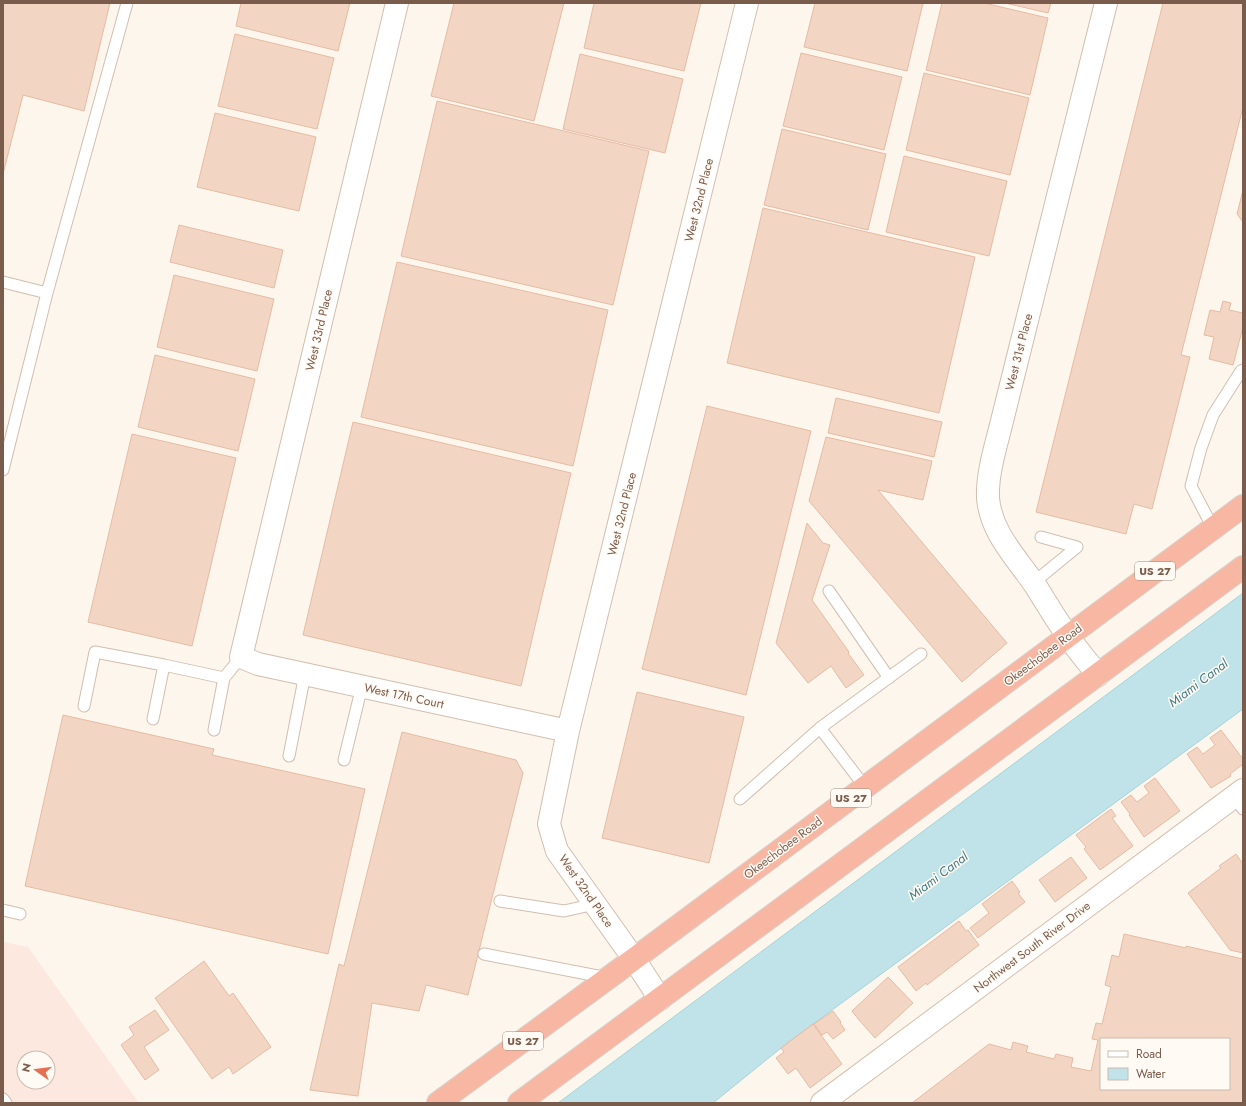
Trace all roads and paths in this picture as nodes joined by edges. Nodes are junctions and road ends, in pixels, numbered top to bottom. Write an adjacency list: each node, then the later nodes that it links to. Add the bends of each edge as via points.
1 (127, 3): 6 (lane)
2 (397, 3): 17 (street, West 33rd Place)
3 (747, 3): 28 (street, West 32nd Place)
4 (1106, 3): 13 (street, West 31st Place, via 989,482 991,516 998,534)
5 (3, 282): 6 (lane)
6 (47, 294): 8 (lane)
7 (1243, 370): 10 (lane, via 1213,415 1191,486)
8 (3, 470)
9 (1243, 506): 10 (highway, Okeechobee Road / US 27)
10 (1214, 528): 15 (highway, Okeechobee Road / US 27)
11 (1041, 537): 13 (lane, via 1078,547)
12 (1243, 567): 20 (highway)
13 (1034, 583): 15 (street, West 31st Place)
14 (828, 591): 22 (lane)
15 (1068, 636): 20 (street, West 31st Place); 31 (highway, Okeechobee Road / US 27)
16 (922, 654): 22 (lane)
17 (241, 657): 19 (street, West 17th Court, via 258,664); 21 (lane)
18 (164, 665): 21 (lane); 24 (lane, via 95,652); 25 (lane)
19 (305, 674): 23 (street, West 17th Court); 29 (lane)
20 (1098, 675): 41 (highway)
21 (224, 678): 27 (lane)
22 (889, 678): 26 (lane)
23 (362, 686): 28 (street, West 17th Court); 30 (lane)
24 (84, 706)
25 (153, 719)
26 (820, 728): 31 (lane); 32 (lane)
27 (214, 730)
28 (568, 731): 35 (street, West 32nd Place, via 549,824 557,851)
29 (288, 756)
30 (344, 760)
31 (866, 787): 39 (highway, Okeechobee Road / US 27)
32 (740, 799)
33 (1240, 799): 46 (street, Northwest South River Drive)
34 (500, 901): 35 (lane, via 564,911)
35 (594, 904): 39 (street, West 32nd Place)
36 (3, 910): 37 (lane)
37 (20, 914)
38 (484, 954): 40 (lane)
39 (634, 960): 40 (highway, Okeechobee Road / US 27); 41 (street, West 32nd Place)
40 (609, 978): 44 (highway, Okeechobee Road / US 27)
41 (660, 999): 45 (highway)
42 (3, 1099): 43 (lane)
43 (6, 1103)
44 (438, 1103)
45 (519, 1103)
46 (822, 1103)

